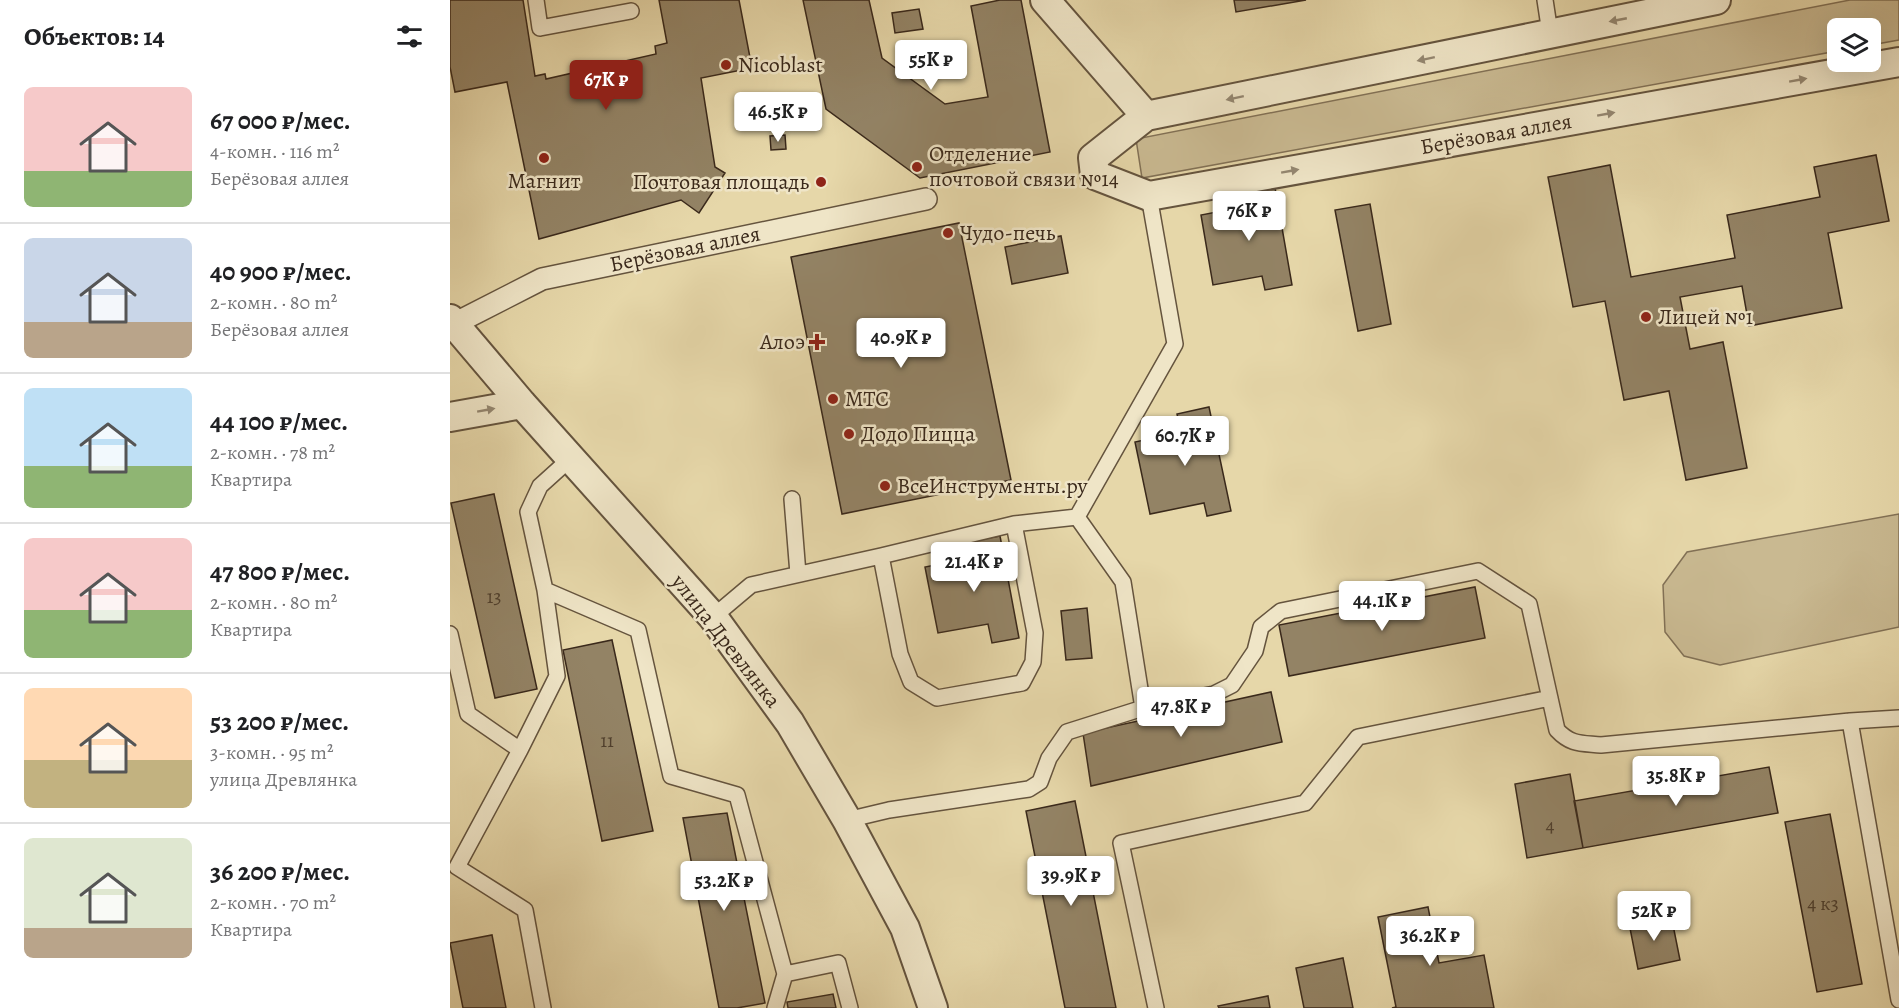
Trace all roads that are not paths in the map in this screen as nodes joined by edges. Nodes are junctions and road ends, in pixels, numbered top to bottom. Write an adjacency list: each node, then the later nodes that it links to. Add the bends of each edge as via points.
1 (536, 0): 5 (lane, via 540,28)
2 (1045, 0): 8 (street)
3 (1545, 0): 6 (lane)
4 (1716, 0): 6 (street, one-way to 6)
5 (631, 11)
6 (1550, 33): 8 (street, one-way to 8)
7 (1899, 62): 9 (street, Берёзовая аллея, one-way to 7)
8 (1146, 116): 9 (street, via 1093,158 1095,175)
9 (1149, 196): 16 (lane, via 1175,344)
10 (926, 199): 11 (street, Берёзовая аллея, via 542,279)
11 (452, 321): 12 (street, улица Древлянка)
12 (522, 404): 13 (street, one-way to 12); 14 (street, улица Древлянка)
13 (450, 417)
14 (571, 458): 20 (lane, via 540,486 528,512); 21 (street, улица Древлянка)
15 (792, 499): 19 (lane)
16 (1077, 517): 17 (lane); 24 (lane, via 1123,582)
17 (1014, 524): 18 (lane); 18 (lane, via 1035,633 1033,662 1022,683 937,698 911,682 900,654)
18 (881, 556): 19 (lane)
19 (798, 574): 21 (lane, via 751,585)
20 (545, 590): 27 (lane, via 557,676); 30 (lane, via 638,630 671,776 737,795)
21 (713, 617): 28 (street, улица Древлянка, via 790,723)
22 (450, 634): 27 (lane, via 468,714)
23 (1550, 698): 24 (lane, via 1529,604 1478,571 1281,610 1261,627 1256,651 1232,685 1214,694); 26 (lane, via 1557,730 1566,740 1600,745); 36 (lane, via 1358,737 1305,803 1121,843)
24 (1143, 708): 28 (lane, via 1067,732 1049,758 1040,782 1029,789)
25 (1899, 718): 26 (lane)
26 (1850, 722): 31 (lane)
27 (520, 750): 29 (lane)
28 (847, 820): 35 (street, улица Древлянка, via 905,928)
29 (454, 865): 32 (lane, via 525,910)
30 (785, 974): 33 (lane); 34 (lane, via 838,963)
31 (1899, 1000)
32 (543, 1008)
33 (775, 1008)
34 (850, 1008)
35 (933, 1008)
36 (1156, 1008)

